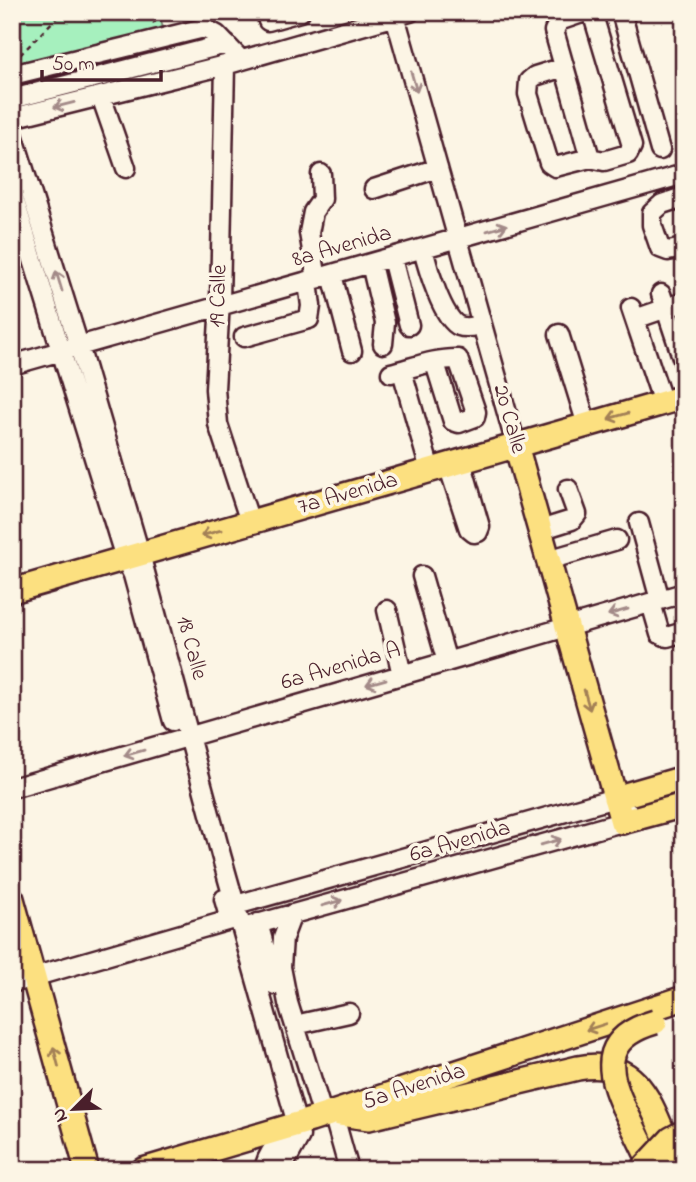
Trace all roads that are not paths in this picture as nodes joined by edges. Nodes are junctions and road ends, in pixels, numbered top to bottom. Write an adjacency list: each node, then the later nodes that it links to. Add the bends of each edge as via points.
1 (300, 12): 6 (street)
2 (585, 12): 9 (street, via 555,25)
3 (592, 12): 16 (street, via 632,146 628,155 604,161)
4 (621, 12): 15 (street)
5 (402, 14): 8 (street); 18 (street, 20 Calle, one-way to 18)
6 (268, 21)
7 (226, 44): 8 (street); 10 (street, via 204,28); 12 (street)
8 (233, 62): 11 (street); 34 (street, 19 Calle)
9 (564, 67): 16 (street); 16 (street, via 535,76 529,81 528,94 549,163 555,167)
10 (12, 75)
11 (101, 96): 13 (street, one-way to 13); 17 (street)
12 (12, 98)
13 (12, 118)
14 (12, 131): 41 (street, 18 Calle, one-way to 14)
15 (660, 150)
16 (590, 158)
17 (126, 168)
18 (438, 168): 22 (street); 26 (street, 20 Calle)
19 (321, 174): 31 (street, via 322,199 313,212 309,233)
20 (684, 174): 21 (street, 8a Avenida)
21 (657, 181): 24 (street); 26 (street, 8a Avenida, one-way to 21)
22 (374, 189)
23 (12, 192): 43 (street, 18 Calle)
24 (662, 204): 25 (street, via 677,199); 27 (street, via 652,213 657,244 668,251)
25 (684, 204)
26 (458, 240): 28 (street, 8a Avenida); 36 (street, 20 Calle)
27 (684, 248)
28 (424, 249): 29 (street, 8a Avenida); 36 (street, via 452,322 467,328)
29 (393, 258): 30 (street, 8a Avenida); 35 (street)
30 (371, 264): 31 (street, 8a Avenida); 40 (street, via 385,323)
31 (319, 278): 34 (street, 8a Avenida); 38 (street, via 309,319); 44 (street)
32 (663, 301): 33 (street); 39 (street); 42 (street, via 633,314)
33 (684, 302)
34 (219, 307): 41 (street, 8a Avenida); 53 (street, 19 Calle, via 218,424)
35 (410, 325)
36 (482, 325): 50 (street, 20 Calle)
37 (559, 334): 49 (street)
38 (244, 337)
39 (680, 338): 42 (street); 46 (street)
40 (383, 344)
41 (79, 346): 43 (street, 8a Avenida); 57 (street, 18 Calle)
42 (644, 347): 48 (street)
43 (61, 351): 47 (street, 8a Avenida); 57 (street, 18 Calle)
44 (352, 351)
45 (435, 363): 51 (street, via 397,372)
46 (684, 363)
47 (12, 365)
48 (673, 400): 49 (main road, 7a Avenida, one-way to 49)
49 (587, 425): 50 (main road, 7a Avenida)
50 (516, 445): 51 (main road, 7a Avenida); 55 (main road, 20 Calle)
51 (446, 465): 53 (main road, 7a Avenida)
52 (568, 489): 55 (street, via 577,514 572,520)
53 (250, 522): 57 (main road, 7a Avenida, one-way to 57)
54 (639, 523): 62 (street)
55 (540, 530): 58 (main road, 20 Calle)
56 (617, 540): 58 (street)
57 (133, 556): 60 (main road, 7a Avenida); 68 (street, 18 Calle)
58 (548, 560): 64 (main road, 20 Calle)
59 (422, 576): 66 (street)
60 (12, 591)
61 (684, 593): 62 (street, 6a Avenida A)
62 (655, 601): 64 (street, 6a Avenida A, one-way to 64); 65 (street, via 660,634 667,637)
63 (387, 610): 67 (street)
64 (567, 627): 66 (street, 6a Avenida A); 72 (main road, 20 Calle, one-way to 72)
65 (684, 632)
66 (447, 662): 67 (street, 6a Avenida A)
67 (401, 675): 68 (street, 6a Avenida A, one-way to 68)
68 (184, 738): 70 (street, 6a Avenida A, one-way to 70); 77 (street, 18 Calle)
69 (684, 778): 72 (main road, 6a Avenida)
70 (12, 788)
71 (684, 795): 74 (street, via 631,810)
72 (615, 798): 74 (main road, 20 Calle); 77 (street, 6a Avenida)
73 (684, 805): 74 (main road, 6a Avenida)
74 (622, 822): 76 (street, 6a Avenida, one-way to 74)
75 (12, 899): 78 (main road)
76 (292, 914): 77 (street, 6a Avenida); 82 (street, via 283,938 281,967)
77 (242, 919): 78 (street, 6a Avenida); 83 (street, 18 Calle)
78 (23, 980): 86 (main road, one-way to 78)
79 (684, 998): 83 (main road, 5a Avenida, one-way to 83)
80 (349, 1013): 82 (street)
81 (684, 1013): 92 (main road, bridge, via 628,1032 616,1048 611,1071 616,1093)
82 (295, 1025): 83 (street)
83 (316, 1119): 87 (main road, 5a Avenida); 88 (street, via 277,1142); 89 (street, via 300,1136); 90 (street); 94 (main road, via 369,1118 578,1068 615,1068 640,1087)
84 (684, 1132): 91 (main road, bridge, via 671,1139)
85 (684, 1152): 93 (main road, bridge)
86 (87, 1170)
87 (143, 1170)
88 (264, 1170)
89 (281, 1170)
90 (349, 1170)
91 (642, 1170)
92 (654, 1170)
93 (668, 1170)
94 (679, 1170)

